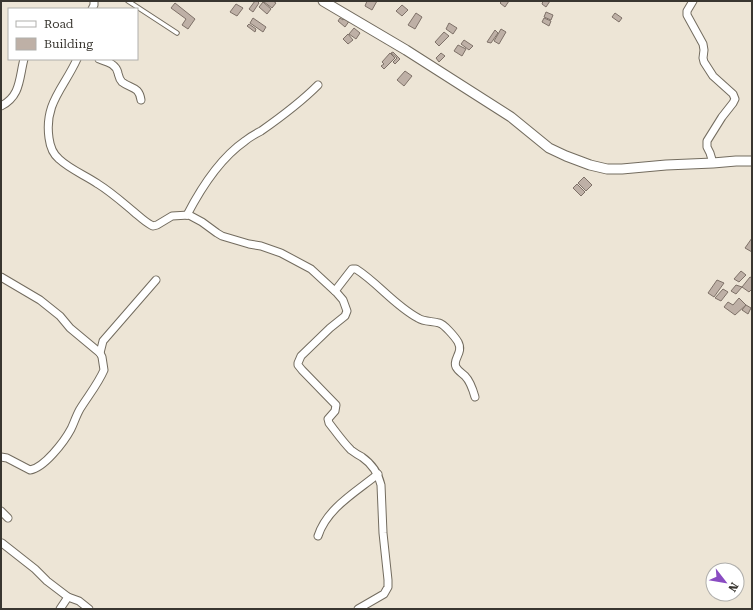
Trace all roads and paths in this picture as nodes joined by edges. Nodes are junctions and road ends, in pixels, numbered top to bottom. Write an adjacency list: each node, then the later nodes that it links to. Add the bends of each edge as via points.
1 (128, 1): 4 (lane)
2 (323, 1): 12 (street, via 511,117 548,148 559,153 607,169)
3 (693, 1): 12 (street, via 687,15 703,44 704,62 713,76 734,97 733,103 707,141)
4 (176, 33)
5 (24, 60): 10 (street, via 16,92)
6 (76, 60): 13 (street, via 55,97 49,115 49,141 54,154 151,225 155,226 172,216)
7 (102, 60): 9 (street, via 115,66 120,80 137,90)
8 (318, 85): 13 (street, via 304,99 244,141 224,159 202,188)
9 (141, 100)
10 (1, 106)
11 (752, 161): 12 (street)
12 (713, 163)
13 (187, 216): 16 (street, via 202,222 222,236 281,253 311,269)
14 (1, 277): 17 (street, via 40,300)
15 (156, 280): 17 (street, via 103,341)
16 (335, 291): 18 (street, via 352,269 356,269 404,309 423,320 443,325 460,346 455,366 467,378); 20 (street, via 343,300 346,314 301,356 298,364 336,406 328,419 329,423 349,448 368,462)
17 (100, 353): 19 (street, via 104,370 67,435 54,452 32,470)
18 (475, 397)
19 (1, 457)
20 (378, 474): 23 (street, via 336,508 320,529); 28 (street, via 381,484 388,587 384,594)
21 (1, 511): 22 (street)
22 (8, 518)
23 (318, 536)
24 (2, 543): 25 (street)
25 (68, 597): 26 (street); 27 (street)
26 (60, 609)
27 (89, 609)
28 (358, 609)

